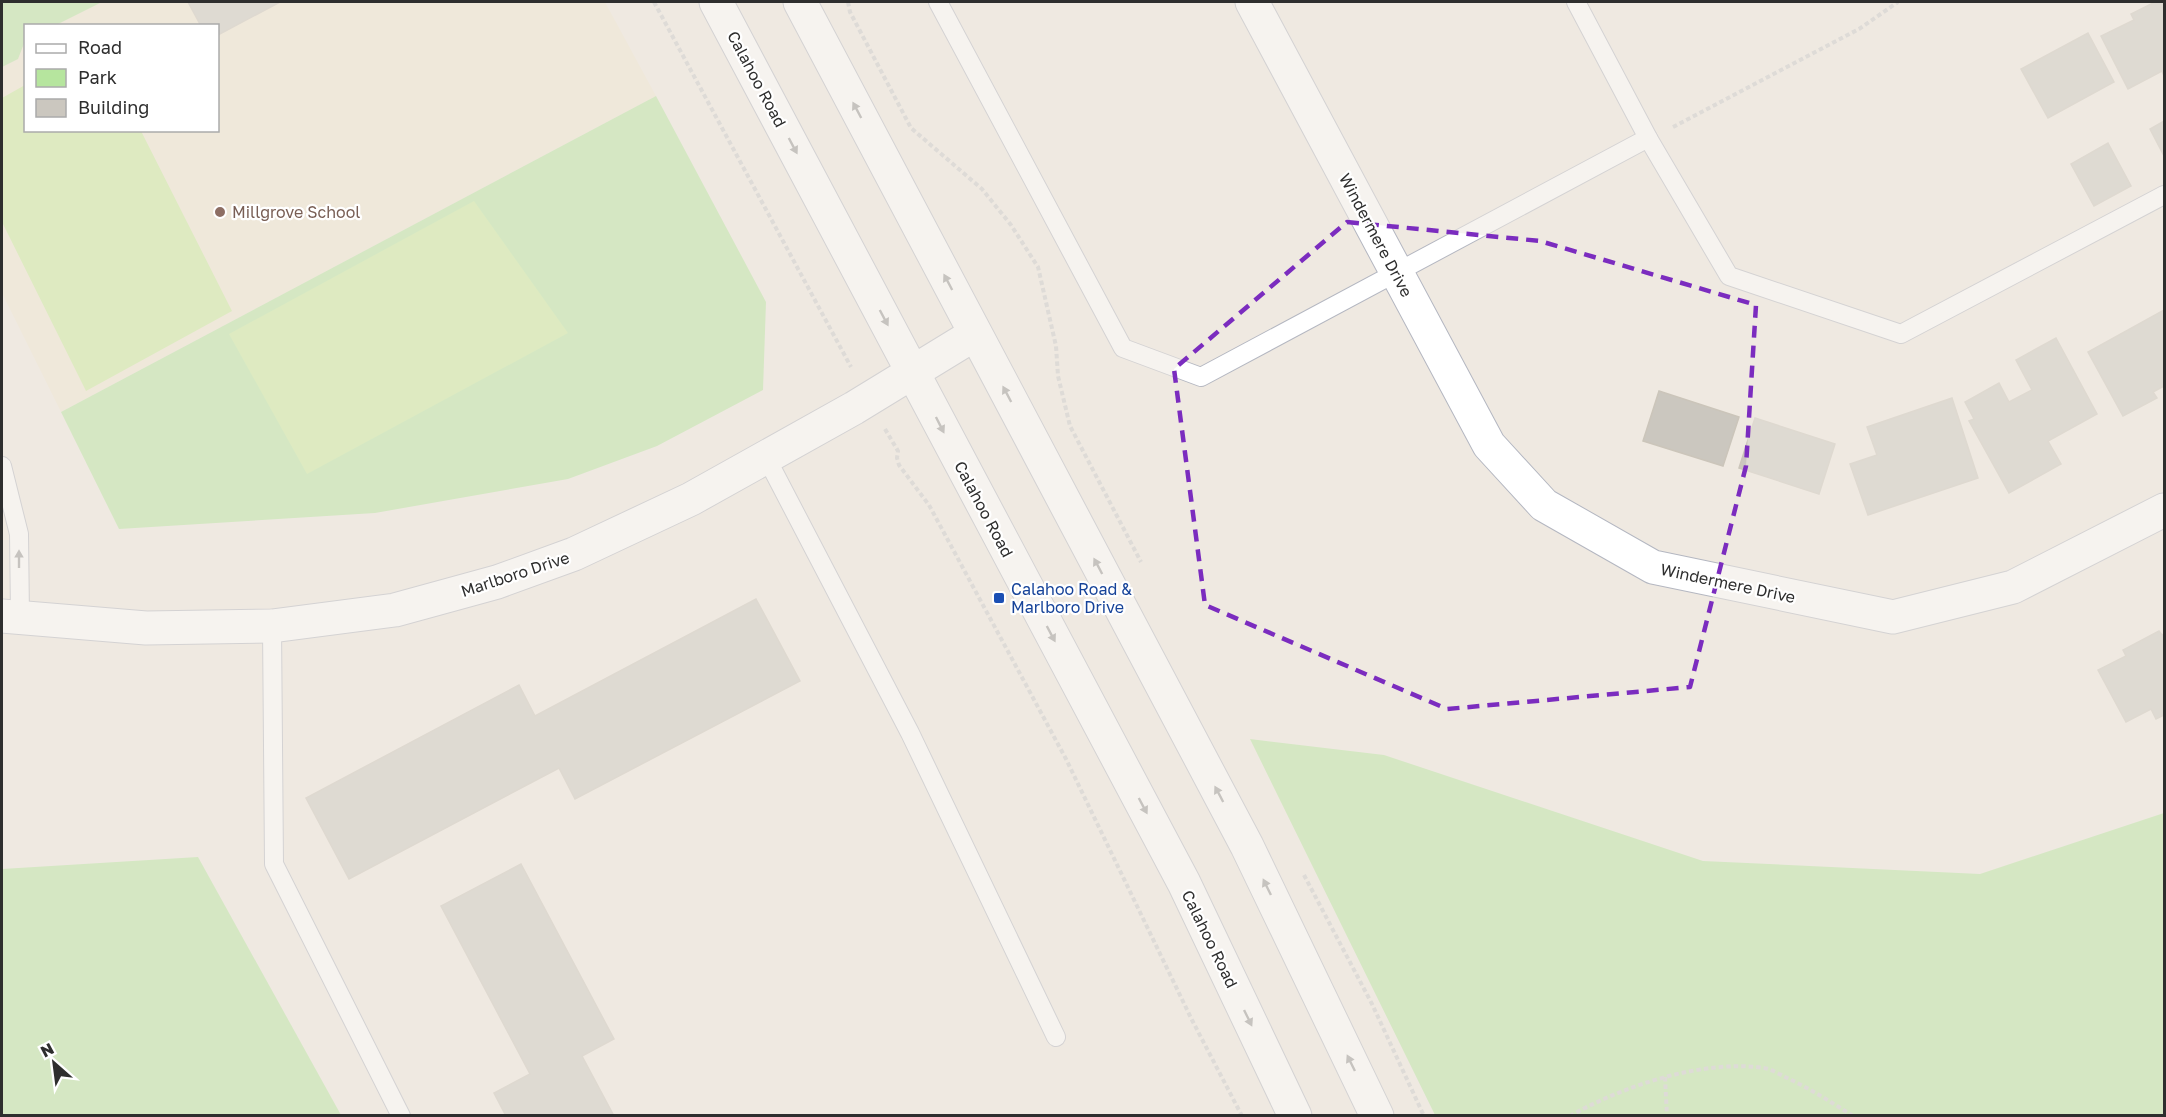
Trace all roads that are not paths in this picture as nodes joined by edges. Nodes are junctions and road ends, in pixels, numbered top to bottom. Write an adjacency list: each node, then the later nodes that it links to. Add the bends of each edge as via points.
1 (716, 2): 10 (main road, Calahoo Road, one-way to 10)
2 (800, 2): 9 (main road, one-way to 2)
3 (938, 2): 8 (lane, via 1123,348 1201,378)
4 (1252, 2): 8 (main road, Windermere Drive)
5 (1576, 2): 6 (lane)
6 (1648, 138): 7 (lane, via 1729,276 1901,334); 8 (lane)
7 (2164, 195)
8 (1397, 273): 13 (main road, Windermere Drive, via 1489,445 1544,505 1653,567 1893,617 2013,586)
9 (975, 334): 10 (main road, Marlboro Drive); 19 (main road, one-way to 9, via 1247,846)
10 (913, 373): 11 (main road, Marlboro Drive); 18 (main road, Calahoo Road, one-way to 18, via 1184,883)
11 (767, 459): 15 (main road, Marlboro Drive, via 691,500 574,554 497,582 395,610); 16 (lane, via 910,734)
12 (2, 466): 14 (lane, one-way to 12, via 19,534)
13 (2164, 510)
14 (10, 616): 15 (main road, Marlboro Drive, via 146,628)
15 (272, 626): 17 (lane, via 274,864)
16 (1056, 1037)
17 (401, 1116)
18 (1294, 1116)
19 (1377, 1116)

